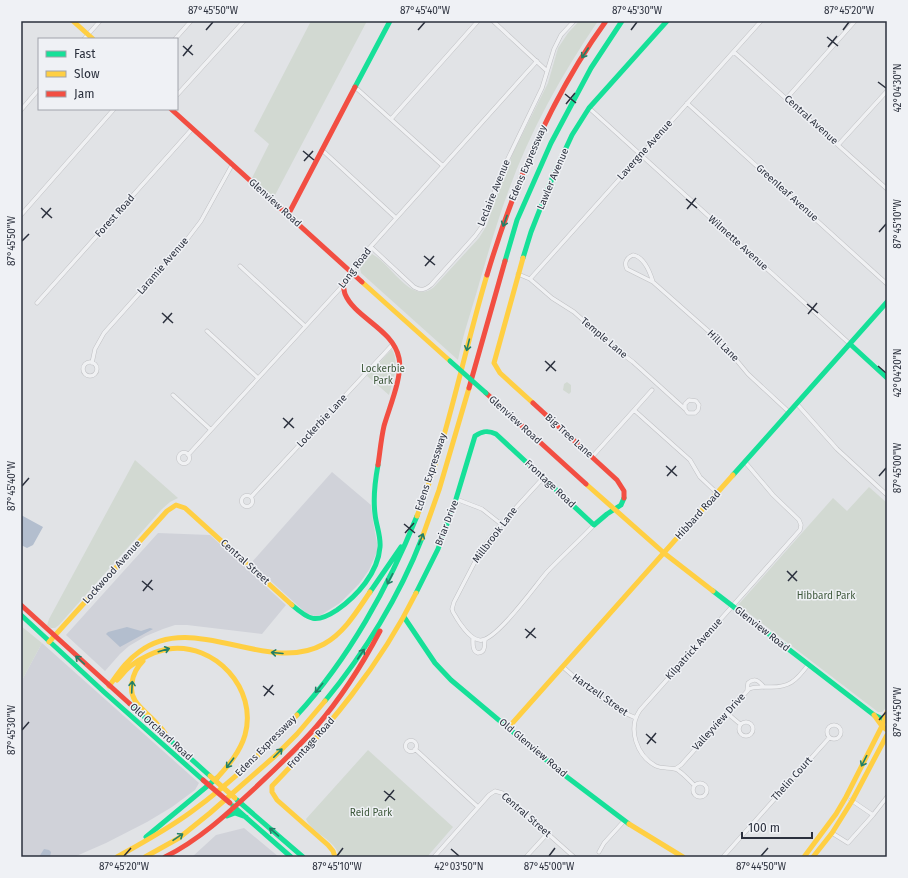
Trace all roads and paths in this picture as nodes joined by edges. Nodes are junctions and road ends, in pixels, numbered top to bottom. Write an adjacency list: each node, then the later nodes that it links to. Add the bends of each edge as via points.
1 (74, 21): 14 (main road)
2 (100, 21): 14 (street)
3 (191, 21): 17 (street)
4 (244, 21): 24 (street)
5 (390, 21): 21 (main road)
6 (478, 21): 31 (street)
7 (493, 21): 19 (street)
8 (574, 21): 20 (street, Leclaire Avenue, via 558,41)
9 (606, 21): 80 (main road, Edens Expressway, one-way to 80, via 566,82 540,132 518,184 473,324 426,495)
10 (622, 21): 84 (main road, Edens Expressway, one-way to 10, via 421,540 439,490 517,220 552,138 575,94 602,48)
11 (667, 21): 27 (main road, Lawler Avenue)
12 (761, 21): 18 (street, Lavergne Avenue)
13 (855, 21): 25 (street)
14 (88, 34): 15 (street); 16 (main road)
15 (85, 38)
16 (92, 38)
17 (176, 38)
18 (734, 52): 25 (street, Central Avenue); 26 (street, Lavergne Avenue)
19 (537, 62): 20 (street); 37 (street, Long Road)
20 (547, 71): 42 (street, Leclaire Avenue, via 542,88 502,173 483,225 431,285 425,290 417,289)
21 (355, 87): 31 (street); 34 (main road)
22 (38, 90): 28 (street)
23 (887, 91): 33 (street)
24 (178, 94)
25 (786, 98): 33 (street, Central Avenue)
26 (687, 103): 35 (street, Lavergne Avenue); 48 (street, Greenleaf Avenue)
27 (589, 108): 35 (street, Wilmette Avenue); 45 (main road, Lawler Avenue, via 553,176)
28 (21, 110)
29 (113, 110): 39 (street)
30 (172, 110): 32 (main road, Glenview Road)
31 (391, 119): 37 (street)
32 (192, 129): 36 (main road, Glenview Road); 51 (street, Forest Road)
33 (838, 145): 38 (street, Central Avenue)
34 (322, 150): 40 (main road); 41 (street)
35 (641, 155): 46 (street, Lavergne Avenue); 55 (street, Wilmette Avenue)
36 (232, 165): 40 (main road, Glenview Road); 56 (street, Laramie Avenue, via 201,221 185,242 100,338)
37 (443, 166): 41 (street, Long Road)
38 (887, 189)
39 (21, 215)
40 (288, 215): 44 (main road, Glenview Road)
41 (396, 218): 42 (street, Long Road)
42 (370, 247): 44 (street, Long Road)
43 (240, 266): 52 (street)
44 (351, 272): 49 (street, Long Road); 77 (main road, Glenview Road, bridge)
45 (518, 274): 46 (street, Temple Lane); 57 (main road, Lawler Avenue)
46 (530, 279): 63 (street, Temple Lane, via 547,295 574,312)
47 (653, 282): 47 (street, Hill Lane, via 640,258 633,255 628,258 625,263 627,270); 65 (street, Hill Lane, via 723,344 748,374)
48 (887, 284)
49 (343, 285): 52 (street, Long Road); 54 (main road, via 347,299)
50 (887, 302): 55 (main road, Hibbard Road)
51 (37, 303)
52 (306, 326): 58 (street, Long Road)
53 (208, 331): 58 (street)
54 (393, 344): 74 (street, Lockerbie Lane); 76 (main road, Central Street, via 399,355 400,364 383,432 374,496 379,556 371,574 356,594 333,612 315,620 304,616 185,508)
55 (850, 344): 59 (main road, Wilmette Avenue); 62 (main road, Hibbard Road)
56 (92, 363)
57 (495, 366): 69 (main road, Big Tree Lane)
58 (258, 378): 66 (street, Long Road)
59 (887, 378)
60 (652, 390): 64 (street)
61 (173, 395): 66 (street)
62 (796, 404): 65 (main road, Hibbard Road); 73 (street, via 837,449)
63 (685, 409): 63 (street, via 692,414 698,410 699,405 691,400)
64 (634, 410): 69 (street); 72 (street, via 690,460 698,475)
65 (789, 412): 70 (main road, Hibbard Road)
66 (210, 429): 68 (street, Long Road)
67 (485, 431): 71 (main road, Frontage Road, via 496,434); 75 (main road, Briar Drive, via 478,433 473,440)
68 (188, 454)
69 (592, 457): 77 (main road, Big Tree Lane, via 617,480 624,491 621,505)
70 (745, 462): 72 (main road, Hibbard Road); 83 (street, Kilpatrick Avenue, via 799,520 801,527)
71 (543, 478): 78 (street, Millbrook Lane); 79 (main road, Frontage Road)
72 (718, 493): 81 (main road, Hibbard Road)
73 (887, 494)
74 (251, 498)
75 (456, 499): 78 (street, via 482,509); 86 (main road, Briar Drive, via 438,549)
76 (176, 505): 87 (main road, Lockwood Avenue, via 167,511)
77 (613, 509): 79 (main road); 81 (main road, Glenview Road)
78 (501, 524): 88 (street, Millbrook Lane, via 473,563 452,606 455,616)
79 (594, 525): 89 (street, via 542,578 506,622)
80 (412, 531): 94 (main road, one-way to 94, via 356,615 339,633 322,645 300,652 281,654 197,638 171,638 153,644 136,654); 124 (main road, Edens Expressway, one-way to 124, via 390,579 361,629 304,706 258,756 230,780 190,812)
81 (664, 552): 83 (main road, Glenview Road); 93 (main road, Hibbard Road)
82 (21, 605): 87 (main road, Old Orchard Road)
83 (732, 606): 92 (main road, Glenview Road); 100 (street, Kilpatrick Avenue, via 640,710)
84 (389, 609): 114 (main road, via 373,645 337,700 307,737 273,771); 128 (main road, Edens Expressway, one-way to 84, via 179,838 210,813 297,734 334,690)
85 (21, 615): 90 (main road, Old Orchard Road)
86 (404, 617): 104 (main road, Old Glenview Road, via 451,680); 132 (main road, Frontage Road, via 354,692 306,752 272,786 272,792 277,800 328,845)
87 (54, 636): 90 (main road, Lockwood Avenue); 94 (main road, Old Orchard Road, one-way to 87)
88 (473, 638): 89 (street); 89 (street, Millbrook Lane, via 473,648 478,653 483,652)
89 (485, 640)
90 (49, 642): 116 (main road, Old Orchard Road, bridge)
91 (146, 658): 94 (main road, via 132,665); 108 (main road, one-way to 91, via 134,701 133,675); 124 (main road, one-way to 124, via 175,648 190,649 215,659 231,672 242,690 247,726 237,753 228,766 203,791)
92 (808, 665): 95 (street, Valleyview Drive, via 790,684); 99 (main road, Glenview Road)
93 (562, 667): 100 (street, Hartzell Street, via 609,703); 104 (main road, Hibbard Road)
94 (109, 686): 108 (main road, Old Orchard Road)
95 (764, 687): 96 (street, Valleyview Drive, via 752,688); 96 (street, via 755,679 748,683)
96 (747, 692): 98 (street, Valleyview Drive)
97 (887, 712): 101 (main road)
98 (728, 713): 102 (street); 110 (street, Valleyview Drive)
99 (874, 715): 101 (main road, Glenview Road); 103 (main road, Glenview Road)
100 (636, 718): 110 (street, Hartzell Street, via 635,737 642,754 658,767)
101 (886, 720): 103 (main road)
102 (740, 724)
103 (882, 726): 105 (main road, Glenview Road); 112 (main road, one-way to 112)
104 (508, 728): 120 (main road, Old Glenview Road)
105 (887, 730)
106 (887, 735): 115 (main road)
107 (829, 738): 107 (street, Thelin Court, via 836,739 840,736 839,727 828,727 826,734); 137 (street, Thelin Court)
108 (169, 740): 114 (main road, Old Orchard Road, bridge)
109 (415, 749): 117 (street)
110 (675, 769): 111 (street, Hartzell Street)
111 (694, 785): 111 (street, Hartzell Street, via 700,782 705,785 707,789 702,797 695,795 692,789)
112 (846, 797): 115 (street); 138 (main road)
113 (887, 797): 118 (street)
114 (237, 800): 116 (main road); 131 (main road, Old Orchard Road, one-way to 114)
115 (852, 801): 118 (street); 121 (main road)
116 (232, 805): 119 (main road, Old Orchard Road); 123 (main road)
117 (478, 808): 122 (street, Central Street, via 495,791 502,793); 133 (street)
118 (873, 816): 121 (street, via 848,844)
119 (246, 817): 123 (main road, via 230,814); 130 (main road, Old Orchard Road)
120 (624, 820): 125 (street); 126 (main road, Old Glenview Road)
121 (832, 833): 139 (main road)
122 (547, 834): 134 (street); 135 (street, Central Street)
123 (195, 840): 129 (main road)
124 (139, 844): 127 (main road, Edens Expressway)
125 (599, 852)
126 (674, 855): 136 (main road, Old Glenview Road)
127 (117, 857)
128 (145, 857)
129 (165, 857)
130 (291, 857)
131 (304, 857)
132 (335, 857)
133 (434, 857)
134 (526, 857)
135 (574, 857)
136 (683, 857)
137 (723, 857)
138 (804, 857)
139 (813, 857)

